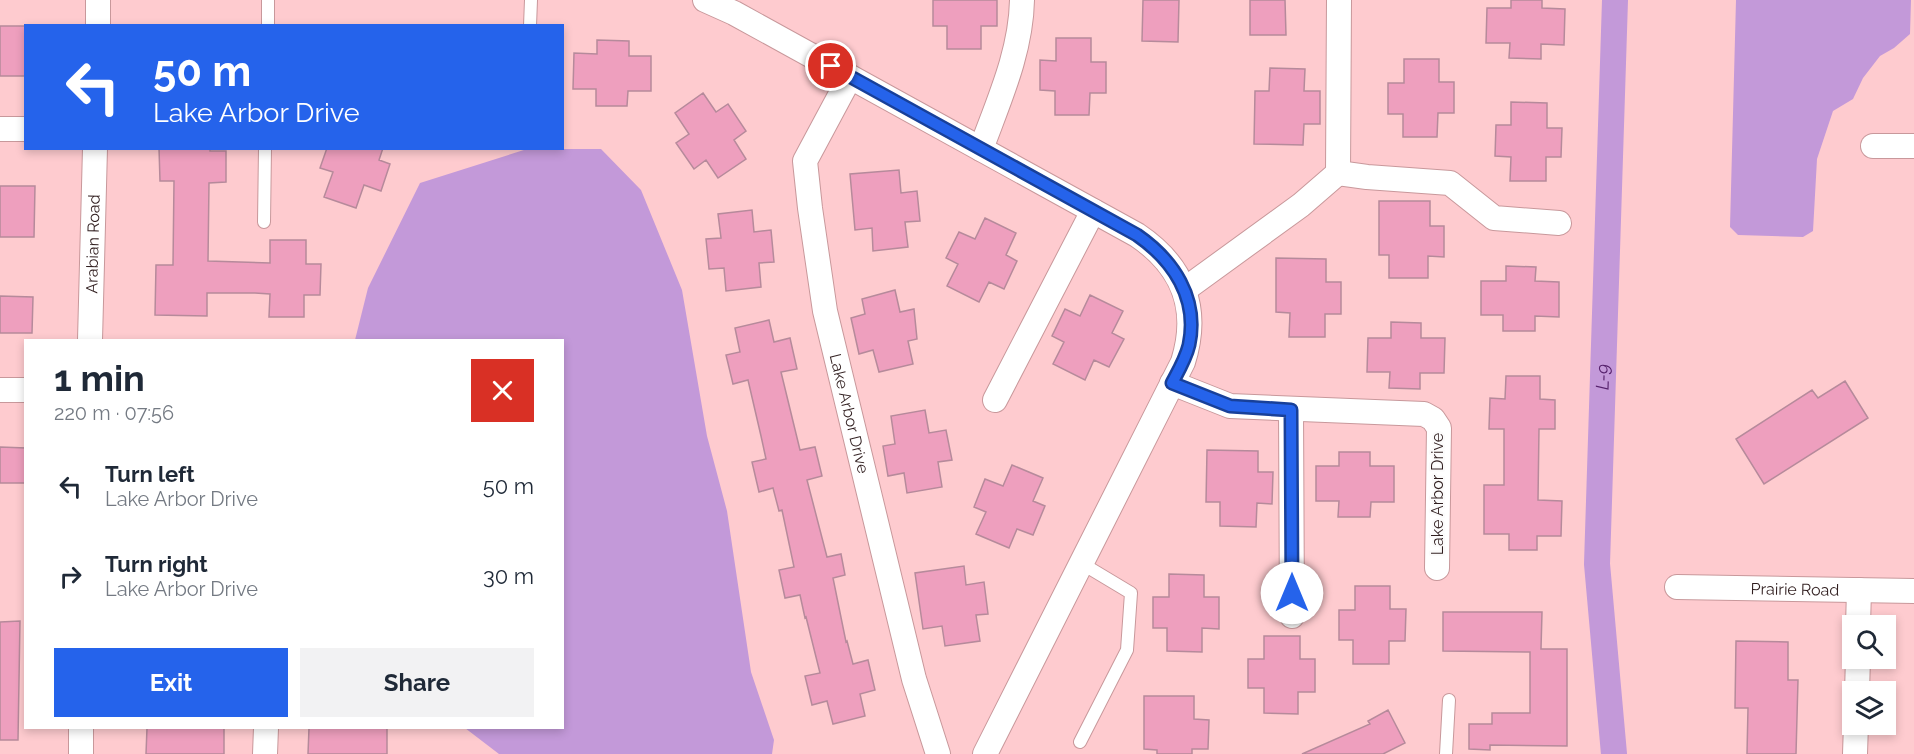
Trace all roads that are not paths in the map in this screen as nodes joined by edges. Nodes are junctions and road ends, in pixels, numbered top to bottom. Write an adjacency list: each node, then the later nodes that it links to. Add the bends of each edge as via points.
1 (98, 0): 7 (street)
2 (268, 0): 8 (lane)
3 (531, 0): 9 (lane)
4 (705, 0): 10 (street)
5 (1022, 0): 15 (street, via 1012,62)
6 (1339, 0): 18 (street)
7 (98, 24)
8 (268, 24)
9 (530, 24)
10 (850, 77): 15 (street); 43 (street, Lake Arbor Drive, via 805,161 810,208 825,311 914,679)
11 (0, 129): 12 (street)
12 (24, 129)
13 (1873, 146): 14 (street)
14 (1914, 146)
15 (981, 149): 19 (street)
16 (95, 150): 23 (street, Arabian Road)
17 (265, 150): 20 (lane)
18 (1338, 173): 21 (street, via 1450,183 1494,218); 22 (street, via 1301,206)
19 (1093, 211): 22 (street, via 1153,246 1171,266); 27 (street)
20 (264, 222)
21 (1559, 223)
22 (1184, 290): 24 (street, via 1189,308 1189,344)
23 (90, 339)
24 (1172, 383): 28 (street, Lake Arbor Drive, via 1230,406); 29 (street)
25 (0, 390): 26 (street)
26 (24, 390)
27 (995, 400)
28 (1291, 410): 30 (street, Lake Arbor Drive, via 1424,414 1433,419 1439,428); 35 (street)
29 (1081, 563): 40 (lane, via 1131,593 1127,650); 44 (street)
30 (1437, 568)
31 (1677, 587): 32 (street, Prairie Road)
32 (1860, 590): 33 (street, Prairie Road); 34 (street)
33 (1914, 591)
34 (1859, 615)
35 (1293, 616)
36 (1449, 700): 45 (lane)
37 (81, 729): 41 (street)
38 (266, 729): 42 (street)
39 (1856, 735): 46 (street)
40 (1080, 742)
41 (81, 754)
42 (265, 754)
43 (939, 754)
44 (985, 754)
45 (1446, 754)
46 (1855, 754)

